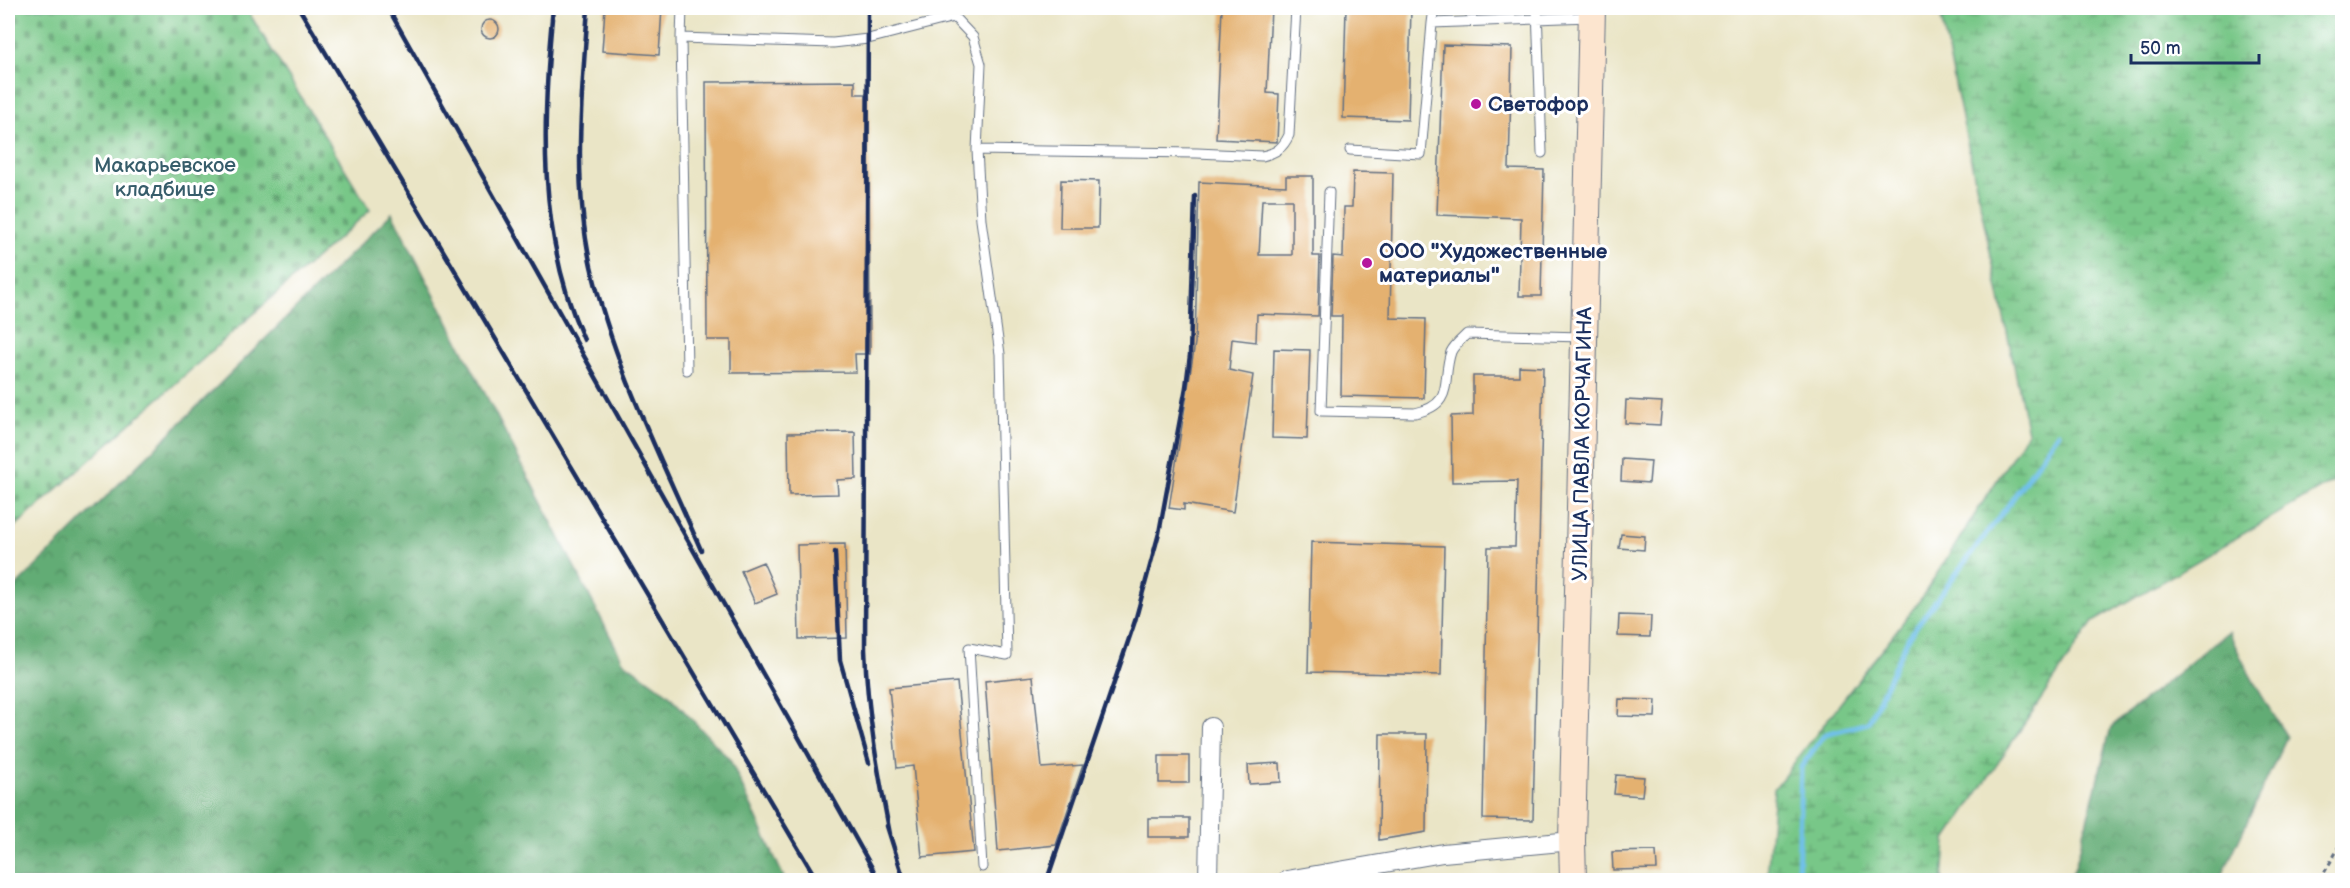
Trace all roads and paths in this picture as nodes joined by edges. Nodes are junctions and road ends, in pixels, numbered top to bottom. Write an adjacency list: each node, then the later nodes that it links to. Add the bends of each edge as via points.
1 (682, 8): 9 (lane)
2 (1296, 8): 10 (lane, via 1289,135 1272,154)
3 (1434, 8): 8 (lane)
4 (1537, 8): 7 (lane)
5 (955, 12): 9 (lane, via 868,39 833,43); 10 (lane, via 973,37 981,64)
6 (1592, 12): 7 (lane); 14 (main road, УЛИЦА ПАВЛА КОРЧАГИНА)
7 (1537, 19): 8 (lane); 12 (lane)
8 (1432, 23): 11 (lane, via 1421,154)
9 (681, 38): 15 (lane)
10 (977, 150): 19 (lane, via 983,231 1000,354 1007,655 969,648)
11 (1350, 150)
12 (1542, 153)
13 (1329, 192): 14 (lane, via 1321,411 1415,413 1430,409 1443,396 1451,352 1467,334)
14 (1584, 337): 17 (main road, УЛИЦА ПАВЛА КОРЧАГИНА)
15 (687, 370)
16 (1211, 727): 20 (street)
17 (1572, 841): 21 (street, via 1443,853); 22 (main road, УЛИЦА ПАВЛА КОРЧАГИНА)
18 (2343, 842): 23 (path)
19 (982, 867)
20 (1208, 880)
21 (1287, 880)
22 (1573, 880)
23 (2320, 880)

